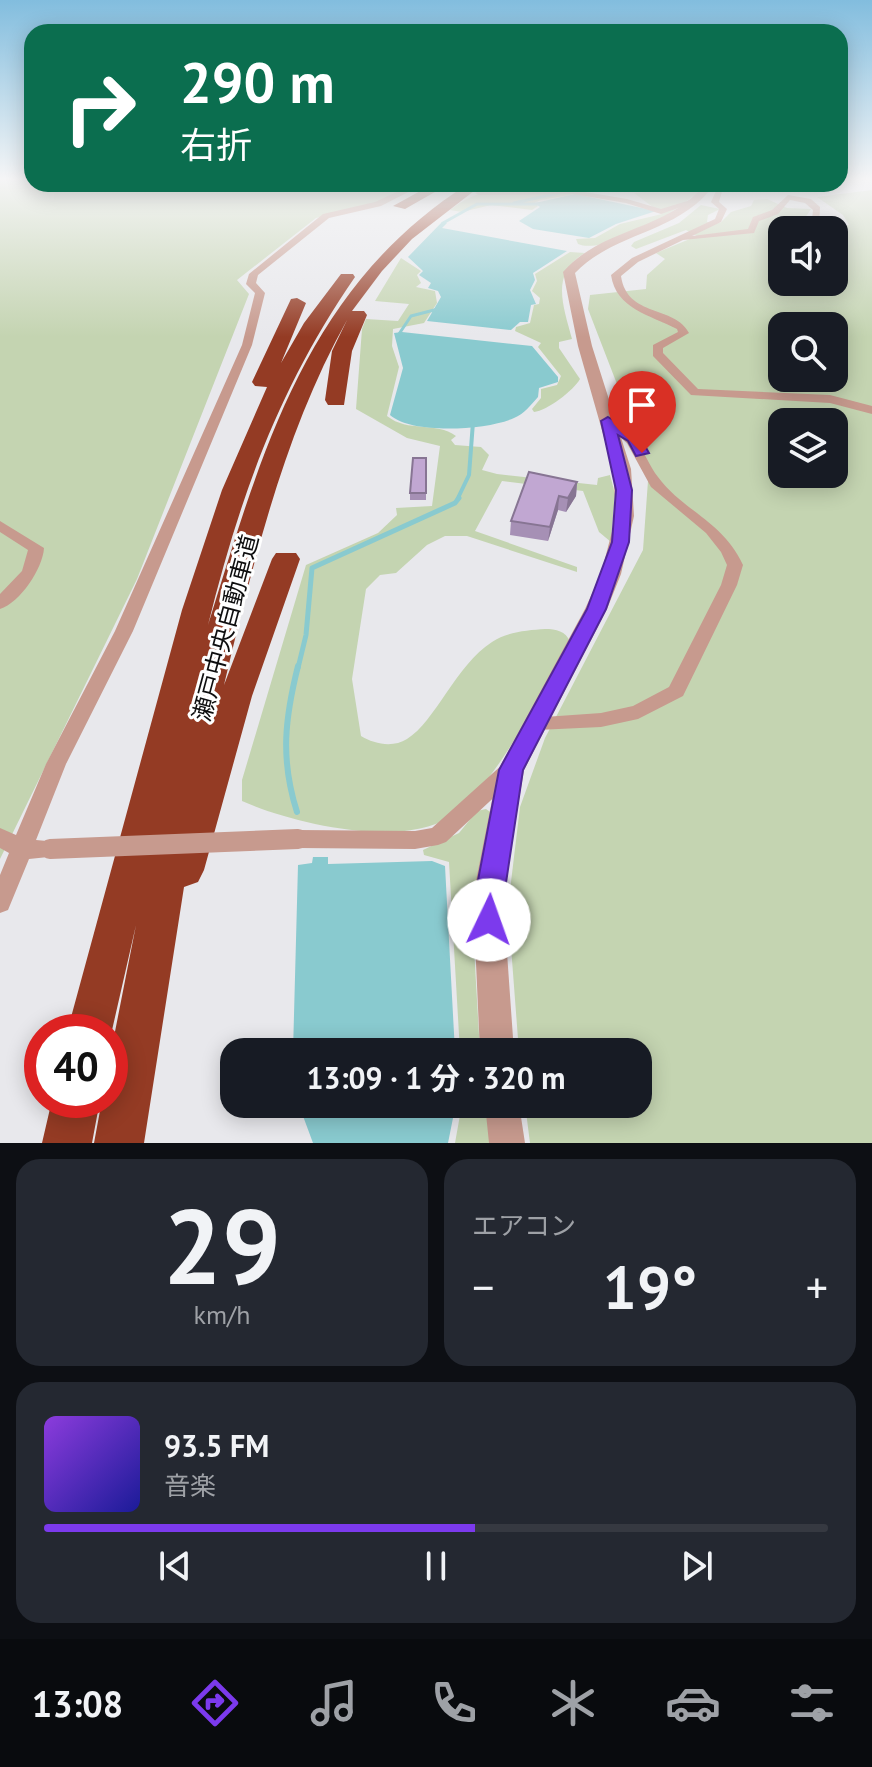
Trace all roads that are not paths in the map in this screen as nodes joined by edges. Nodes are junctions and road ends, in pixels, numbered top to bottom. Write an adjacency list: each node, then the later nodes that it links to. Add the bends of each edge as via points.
1 (308, 230): 20 (street, via 254,274 251,284 260,293 247,345 124,631 56,764)
2 (395, 230): 14 (highway, 瀬戸中央自動車道, via 317,315 267,412)
3 (415, 230): 8 (highway, 瀬戸中央自動車道)
4 (646, 230): 12 (street, via 584,257 569,272)
5 (696, 230): 7 (street)
6 (751, 230): 7 (street)
7 (676, 240): 11 (street, via 635,260 615,280 634,305 681,327 684,333 657,347 657,354 695,392 830,399)
8 (391, 251): 10 (highway, via 342,351); 22 (highway, 瀬戸中央自動車道, via 326,340 295,407 252,526 223,628)
9 (297, 303): 14 (highway, via 248,419)
10 (336, 400)
11 (872, 410)
12 (608, 421): 17 (street, via 624,490 620,542 596,609); 17 (street, via 634,439 654,482 700,519 735,565 676,691 638,712)
13 (0, 525): 16 (street, via 36,548 37,557 32,570)
14 (222, 529): 23 (highway, 瀬戸中央自動車道)
15 (286, 559): 22 (highway, via 236,696 188,862)
16 (0, 604)
17 (537, 723): 18 (street)
18 (511, 770): 20 (street, bridge, via 438,836 415,840); 24 (street, via 488,896)
19 (0, 837): 20 (street)
20 (24, 850): 21 (street)
21 (0, 903)
22 (155, 931): 28 (highway, 瀬戸中央自動車道)
23 (94, 1014)
24 (496, 1038)
25 (72, 1118): 27 (highway)
26 (504, 1118): 29 (street)
27 (67, 1143)
28 (119, 1143)
29 (507, 1143)

